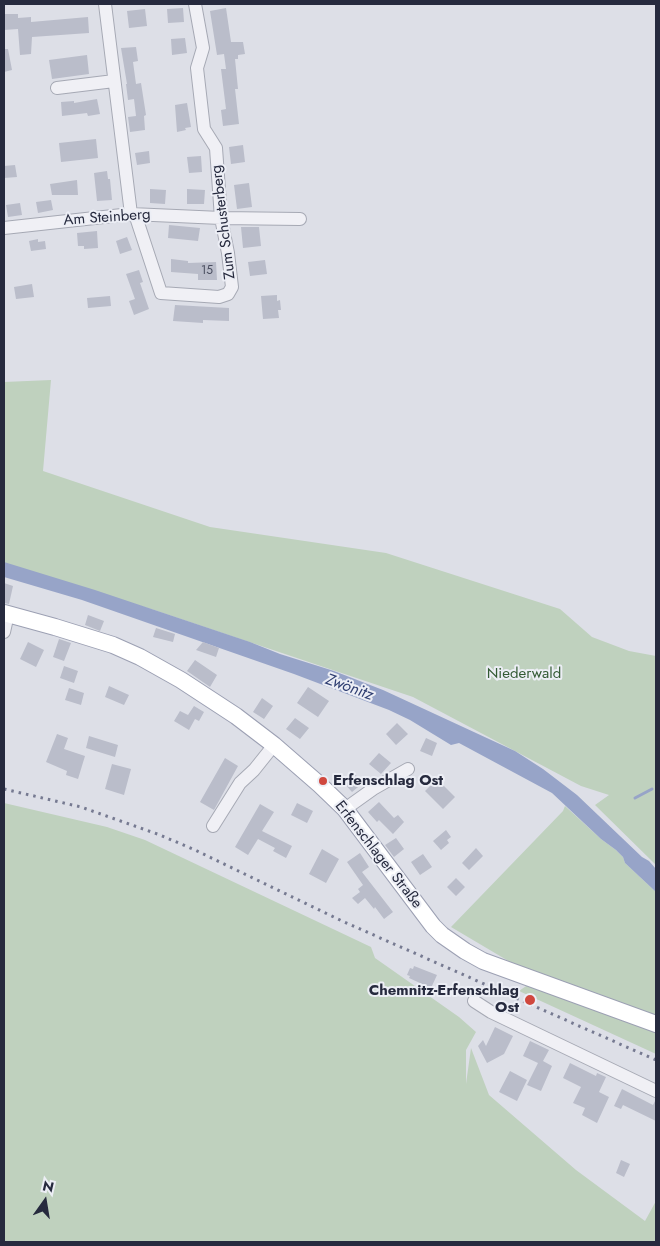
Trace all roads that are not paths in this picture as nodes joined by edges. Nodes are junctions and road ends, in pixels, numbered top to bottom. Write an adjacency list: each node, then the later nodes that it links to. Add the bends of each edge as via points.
1 (105, 4): 3 (street, Zum Schusterberg)
2 (195, 4): 6 (street, Zum Schusterberg, via 203,48 197,68 204,129 216,148)
3 (114, 81): 4 (street); 5 (street, Zum Schusterberg)
4 (57, 88)
5 (133, 214): 6 (street, Am Steinberg); 6 (street, Zum Schusterberg, via 161,293 174,295 219,297 228,294 232,287); 8 (street, Am Steinberg)
6 (221, 218): 7 (street, Am Steinberg)
7 (300, 219)
8 (4, 228)
9 (6, 613): 10 (street); 11 (main road, Erfenschlager Straße, via 113,645 140,658 181,680)
10 (4, 632)
11 (274, 745): 13 (main road, Erfenschlager Straße); 14 (street, via 240,783)
12 (408, 769): 13 (street)
13 (345, 809): 16 (main road, Erfenschlager Straße, via 442,935 483,961)
14 (213, 826)
15 (474, 1001): 17 (street)
16 (656, 1024)
17 (656, 1092)

